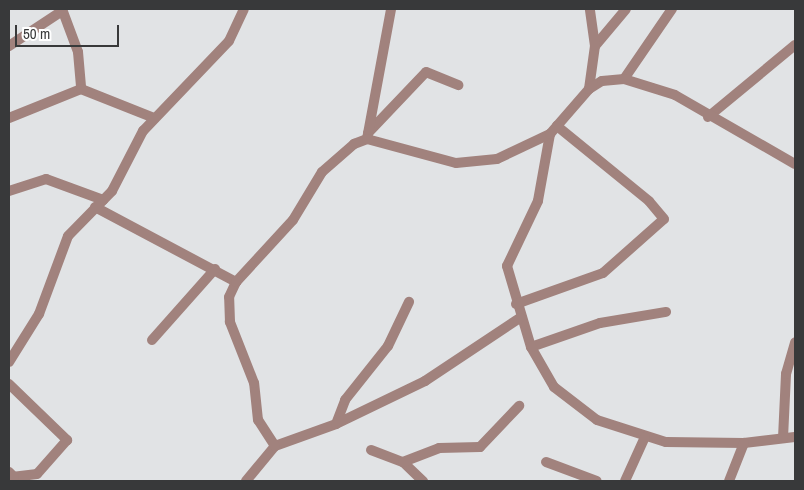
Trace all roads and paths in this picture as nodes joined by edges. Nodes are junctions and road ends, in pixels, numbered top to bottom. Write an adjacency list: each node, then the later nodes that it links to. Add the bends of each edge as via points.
1 (244, 9): 16 (street, via 219,53)
2 (392, 9): 19 (street)
3 (590, 9): 9 (street)
4 (626, 9): 9 (street)
5 (672, 9): 10 (street)
6 (62, 10): 8 (street); 12 (street, via 78,52)
7 (795, 44): 14 (street)
8 (9, 46)
9 (595, 46): 13 (street)
10 (624, 79): 13 (street, via 602,81); 14 (street, via 675,95)
11 (459, 85): 19 (street, via 426,72)
12 (81, 89): 15 (street); 16 (street)
13 (588, 89): 17 (street)
14 (708, 117): 20 (street)
15 (9, 118)
16 (154, 118): 22 (street)
17 (557, 126): 18 (street); 26 (street, via 649,201 664,219 602,273)
18 (550, 134): 19 (street, via 497,159 456,163); 26 (street, via 538,201 508,260)
19 (367, 136): 24 (street, via 322,172 293,220)
20 (795, 164)
21 (9, 191): 22 (street, via 46,179)
22 (99, 204): 23 (street); 32 (street, via 68,236 39,314)
23 (215, 269): 24 (street); 29 (street)
24 (236, 282): 40 (street, via 229,297 230,322 254,384 258,420)
25 (410, 302): 35 (street, via 388,346 345,400)
26 (516, 304): 28 (street)
27 (666, 312): 31 (street, via 600,323)
28 (520, 318): 31 (street); 35 (street, via 425,381)
29 (152, 340)
30 (795, 342): 38 (street, via 786,374)
31 (531, 347): 36 (street, via 542,370 570,402 597,420)
32 (9, 362)
33 (9, 384): 44 (street, via 67,440 37,474)
34 (519, 406): 42 (street, via 480,447 439,448)
35 (336, 424): 40 (street)
36 (645, 437): 39 (street); 48 (street)
37 (795, 437): 38 (street)
38 (783, 438): 39 (street)
39 (744, 444): 49 (street)
40 (275, 446): 45 (street)
41 (372, 450): 42 (street)
42 (403, 462): 46 (street)
43 (546, 462): 47 (street)
44 (12, 477)
45 (246, 481)
46 (423, 481)
47 (597, 481)
48 (625, 481)
49 (729, 481)

